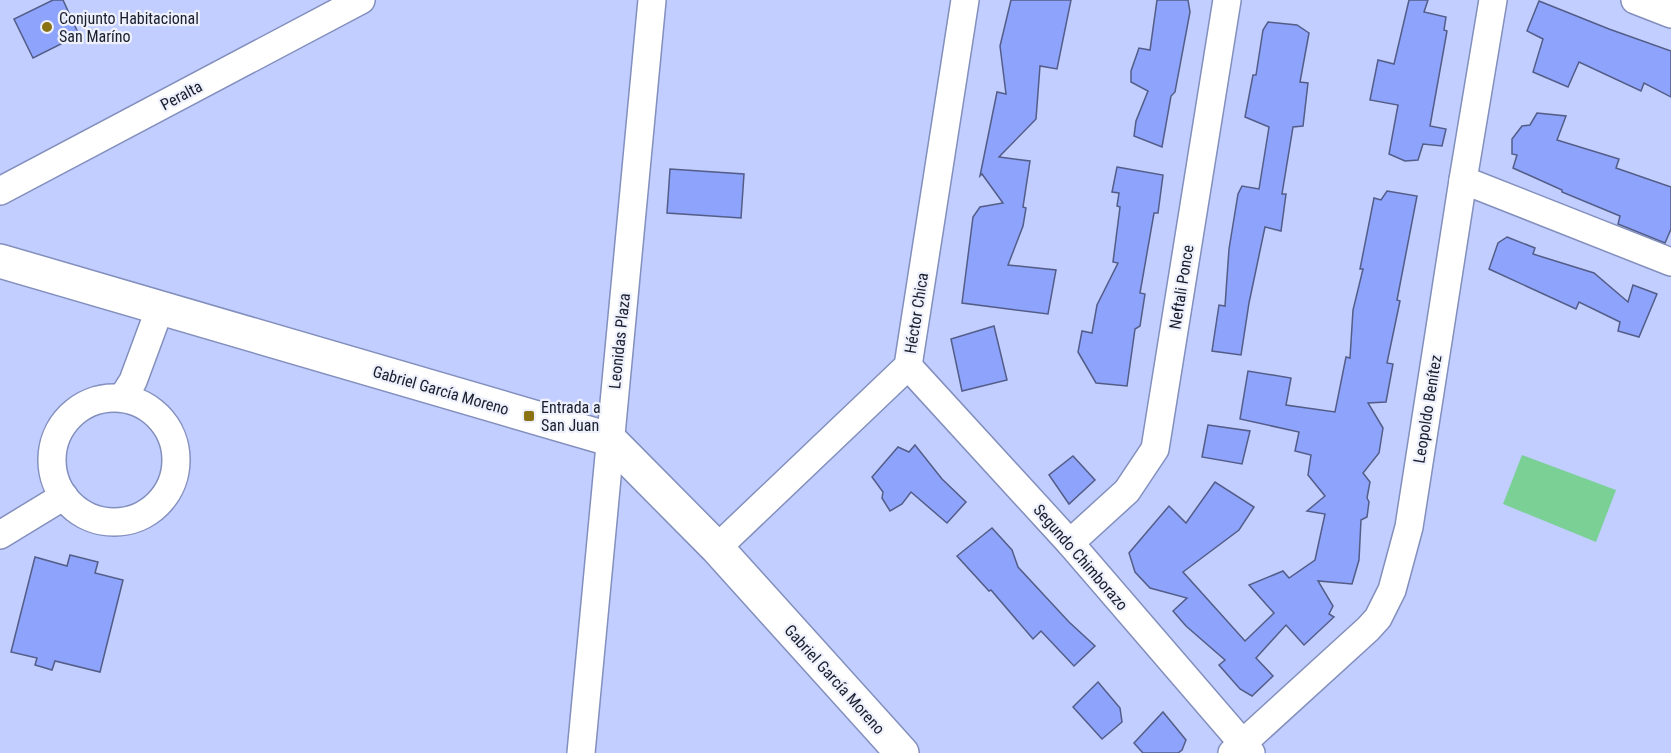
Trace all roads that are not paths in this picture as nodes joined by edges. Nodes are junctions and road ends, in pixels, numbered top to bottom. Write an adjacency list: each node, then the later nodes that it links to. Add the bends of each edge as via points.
1 (361, 0): 9 (street, Peralta)
2 (652, 0): 15 (street, Leonidas Plaza)
3 (965, 0): 13 (street, Héctor Chica)
4 (1227, 0): 18 (street, Neftali Ponce, via 1155,448 1127,491)
5 (1494, 0): 8 (street, Leopoldo Benítez)
6 (1635, 0): 7 (street)
7 (1671, 14)
8 (1463, 180): 11 (street); 20 (street, Leopoldo Benítez, via 1409,527 1392,590 1368,629)
9 (0, 190)
10 (0, 261): 12 (street, Gabriel García Moreno)
11 (1671, 262)
12 (160, 308): 14 (street, via 133,381); 15 (street, Gabriel García Moreno)
13 (908, 366): 18 (street, Segundo Chimborazo); 19 (street, Héctor Chica)
14 (123, 397): 16 (street, via 101,398 81,406 65,421 55,440 52,462 55,480); 16 (street, via 144,404 162,418 173,438 177,460 173,482 161,501 144,515 123,522 100,521 80,512)
15 (609, 439): 19 (street, Gabriel García Moreno); 21 (street, Leonidas Plaza)
16 (64, 496): 17 (street)
17 (0, 535)
18 (1070, 543): 20 (street, Segundo Chimborazo)
19 (717, 548): 22 (street, Gabriel García Moreno)
20 (1242, 750)
21 (581, 753)
22 (902, 753)

